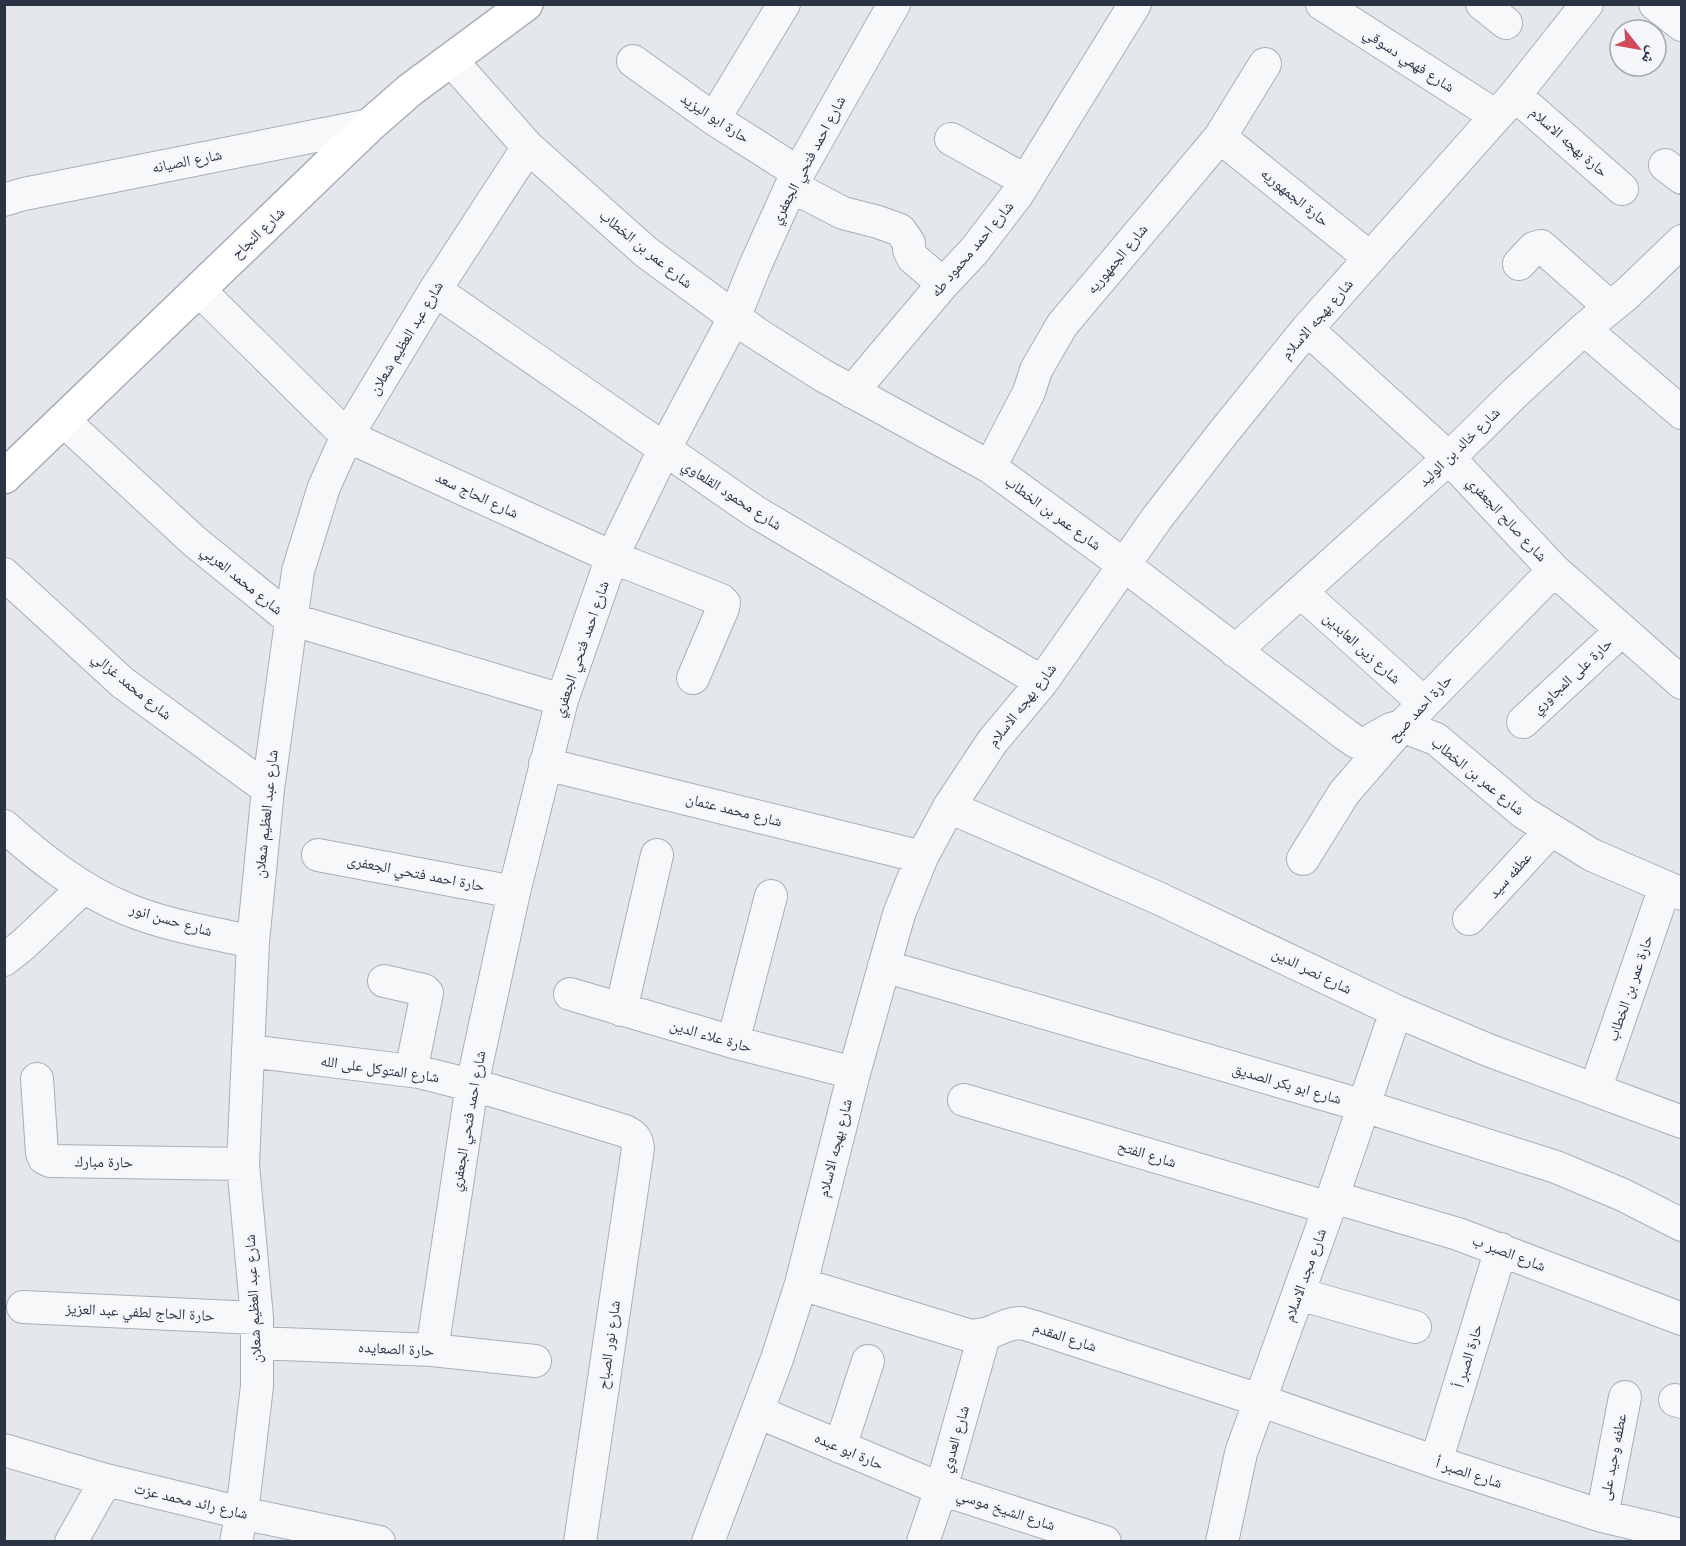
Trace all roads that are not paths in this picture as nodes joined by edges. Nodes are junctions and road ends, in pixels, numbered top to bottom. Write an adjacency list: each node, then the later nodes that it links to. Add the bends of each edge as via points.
1 (526, 4): 11 (street, شارع النجاح)
2 (784, 4): 15 (street)
3 (894, 4): 20 (street, شارع احمد فتحي الجعفري)
4 (1135, 4): 21 (street, شارع احمد محمود طه)
5 (1322, 4): 14 (street, شارع فهمي دسوقي)
6 (1482, 4): 9 (street)
7 (1587, 4): 14 (street, شارع بهجه الاسلام)
8 (1655, 4): 10 (street)
9 (1506, 23)
10 (1682, 25)
11 (451, 60): 16 (street, شارع النجاح); 19 (street, شارع عمر بن الخطاب)
12 (633, 61): 15 (street, حارة ابو اليزيد)
13 (1265, 64): 17 (street, شارع الجمهوريه)
14 (1506, 105): 22 (street, حارة بهجه الاسلام); 25 (street, شارع بهجه الاسلام)
15 (714, 119): 20 (street, حارة ابو اليزيد)
16 (370, 125): 23 (street, شارع الصيانه); 28 (street, شارع النجاح)
17 (1220, 136): 25 (street, حارة الجمهوريه); 40 (street, شارع الجمهوريه, via 1062,325)
18 (951, 139): 21 (street)
19 (528, 147): 29 (street, شارع عبد العظيم شعلان); 31 (street, شارع عمر بن الخطاب, via 646,252)
20 (795, 179): 27 (street, حارة ابو اليزيد, via 843,213 900,230 913,258); 31 (street, شارع احمد فتحي الجعفري)
21 (1026, 181): 27 (street, شارع احمد محمود طه, via 974,251)
22 (1622, 189)
23 (4, 200)
24 (1682, 241): 30 (street, شارع خالد بن الوليد)
25 (1370, 258): 32 (street, شارع بهجه الاسلام)
26 (1519, 264): 30 (street, via 1541,246)
27 (943, 284): 34 (street, شارع احمد محمود طه)
28 (200, 290): 36 (street, شارع النجاح); 37 (street, شارع الحاج سعد)
29 (435, 290): 37 (street, شارع عبد العظيم شعلان); 38 (street, شارع محمود القلعاوي)
30 (1610, 307): 33 (street, شارع خالد بن الوليد)
31 (734, 318): 34 (street, شارع عمر بن الخطاب); 38 (street, شارع احمد فتحي الجعفري)
32 (1307, 329): 39 (street, شارع صالح الجعفري); 43 (street, شارع بهجه الاسلام, via 1215,442)
33 (1584, 329): 35 (street); 39 (street, شارع خالد بن الوليد)
34 (852, 392): 40 (street, شارع عمر بن الخطاب)
35 (1682, 413)
36 (64, 421): 41 (street, شارع النجاح); 47 (street, شارع محمد العربي, via 194,541)
37 (347, 436): 42 (street, شارع الحاج سعد); 47 (street, شارع عبد العظيم شعلان, via 311,526)
38 (664, 450): 42 (street, شارع احمد فتحي الجعفري); 51 (street, شارع محمود القلعاوي, via 754,511)
39 (1449, 458): 44 (street, شارع صالح الجعفري); 46 (street, شارع خالد بن الوليد)
40 (990, 467): 43 (street, شارع عمر بن الخطاب)
41 (4, 477)
42 (612, 557): 50 (street, شارع الحاج سعد, via 722,600); 53 (street, شارع احمد فتحي الجعفري)
43 (1124, 565): 49 (street, شارع عمر بن الخطاب); 51 (street, شارع بهجه الاسلام)
44 (1554, 570): 48 (street, شارع صالح الجعفري); 54 (street, حارة احمد صبح)
45 (4, 574): 58 (street, شارع محمد غزالي, via 123,682)
46 (1301, 592): 49 (street, شارع خالد بن الوليد); 54 (street, شارع زين العابدين)
47 (290, 619): 53 (street, شارع محمد العربي); 58 (street, شارع عبد العظيم شعلان)
48 (1621, 631): 52 (street, شارع صالح الجعفري); 55 (street, حارة على المجاوري)
49 (1235, 651): 56 (street, شارع عمر بن الخطاب, via 1356,742 1366,743)
50 (693, 678)
51 (1042, 682): 59 (street, شارع بهجه الاسلام, via 992,742)
52 (1682, 683)
53 (562, 700): 57 (street, شارع احمد فتحي الجعفري)
54 (1424, 703): 56 (street, حارة احمد صبح)
55 (1523, 722)
56 (1402, 726): 61 (street, شارع عمر بن الخطاب, via 1436,739 1524,813); 65 (street, حارة احمد صبح, via 1344,793)
57 (545, 764): 64 (street, شارع محمد عثمان); 68 (street, شارع احمد فتحي الجعفري)
58 (268, 789): 71 (street, شارع عبد العظيم شعلان)
59 (949, 807): 64 (street, شارع بهجه الاسلام); 77 (street, شارع نصر الدين, via 1158,898)
60 (4, 826): 66 (street, شارع حسن انور, via 40,859)
61 (1551, 830): 67 (street, شارع عمر بن الخطاب, via 1592,855); 70 (street, عطفه سيد)
62 (318, 855): 68 (street, حارة احمد فتحي الجعفرى)
63 (657, 855): 76 (street)
64 (922, 857): 73 (street, شارع بهجه الاسلام)
65 (1303, 859)
66 (83, 888): 71 (street, شارع حسن انور, via 129,910 179,926); 72 (street)
67 (1673, 890): 84 (street, حارة عمر بن الخطاب)
68 (514, 892): 83 (street, شارع احمد فتحي الجعفري)
69 (771, 896): 78 (street)
70 (1469, 919)
71 (253, 942): 79 (street, شارع عبد العظيم شعلان)
72 (4, 960)
73 (884, 966): 81 (street, شارع بهجه الاسلام); 86 (street, شارع ابو بكر الصديق)
74 (384, 981): 80 (street, via 427,993)
75 (570, 994): 76 (street, حارة علاء الدين)
76 (621, 1010): 78 (street, حارة علاء الدين)
77 (1396, 1011): 84 (street, شارع نصر الدين); 86 (street, شارع مجد الاسلام)
78 (733, 1042): 81 (street, حارة علاء الدين)
79 (248, 1051): 80 (street, شارع المتوكل على الله); 89 (street, شارع عبد العظيم شعلان)
80 (411, 1071): 83 (street, شارع المتوكل على الله)
81 (854, 1073): 93 (street, شارع بهجه الاسلام)
82 (37, 1079): 89 (street, حارة مبارك, via 44,1158 50,1161)
83 (472, 1085): 88 (street, شارع المتوكل على الله, via 625,1131 637,1140); 100 (street, شارع احمد فتحي الجعفري)
84 (1595, 1090): 87 (street, شارع نصر الدين)
85 (964, 1100): 90 (street, شارع الفتح)
86 (1364, 1107): 90 (street, شارع مجد الاسلام); 91 (street, شارع ابو بكر الصديق, via 1556,1167 1623,1195)
87 (1682, 1122)
88 (638, 1148): 116 (street, شارع نور الصباح)
89 (243, 1164): 98 (street, شارع عبد العظيم شعلان)
90 (1331, 1203): 92 (street, شارع الصبر ب, via 1458,1234); 94 (street, شارع مجد الاسلام)
91 (1682, 1226)
92 (1501, 1250): 96 (street, شارع الصبر ب); 108 (street, حارة الصبر أ)
93 (801, 1284): 99 (street, via 968,1335); 105 (street, شارع بهجه الاسلام)
94 (1299, 1294): 97 (street); 104 (street, شارع مجد الاسلام)
95 (23, 1306): 98 (street, حارة الحاج لطفي عبد العزيز)
96 (1682, 1319)
97 (1415, 1327)
98 (257, 1330): 100 (street, حارة الصعايده); 112 (street, شارع عبد العظيم شعلان, via 257,1386)
99 (984, 1336): 104 (street, شارع المقدم, via 1021,1323); 110 (street, شارع العدوي)
100 (432, 1350): 101 (street, حارة الصعايده)
101 (535, 1361)
102 (868, 1361): 106 (street)
103 (1625, 1397): 111 (street, عطفه وحيد على)
104 (1259, 1400): 108 (street, شارع الصبر أ); 120 (street, شارع مجد الاسلام, via 1241,1454)
105 (758, 1412): 106 (street, حارة ابو عبده); 117 (street, شارع بهجه الاسلام)
106 (840, 1447): 110 (street, حارة ابو عبده)
107 (4, 1450): 109 (street, شارع رائد محمد عزت)
108 (1436, 1462): 111 (street, شارع الصبر أ)
109 (106, 1480): 112 (street, شارع رائد محمد عزت); 114 (street)
110 (941, 1489): 118 (street, شارع العدوي); 119 (street, شارع الشيخ موسي)
111 (1602, 1516): 113 (street, شارع الصبر أ)
112 (239, 1527): 115 (street, شارع رائد محمد عزت)
113 (1682, 1535)
114 (71, 1542)
115 (379, 1542)
116 (580, 1542)
117 (708, 1542)
118 (923, 1542)
119 (1105, 1542)
120 (1222, 1542)

